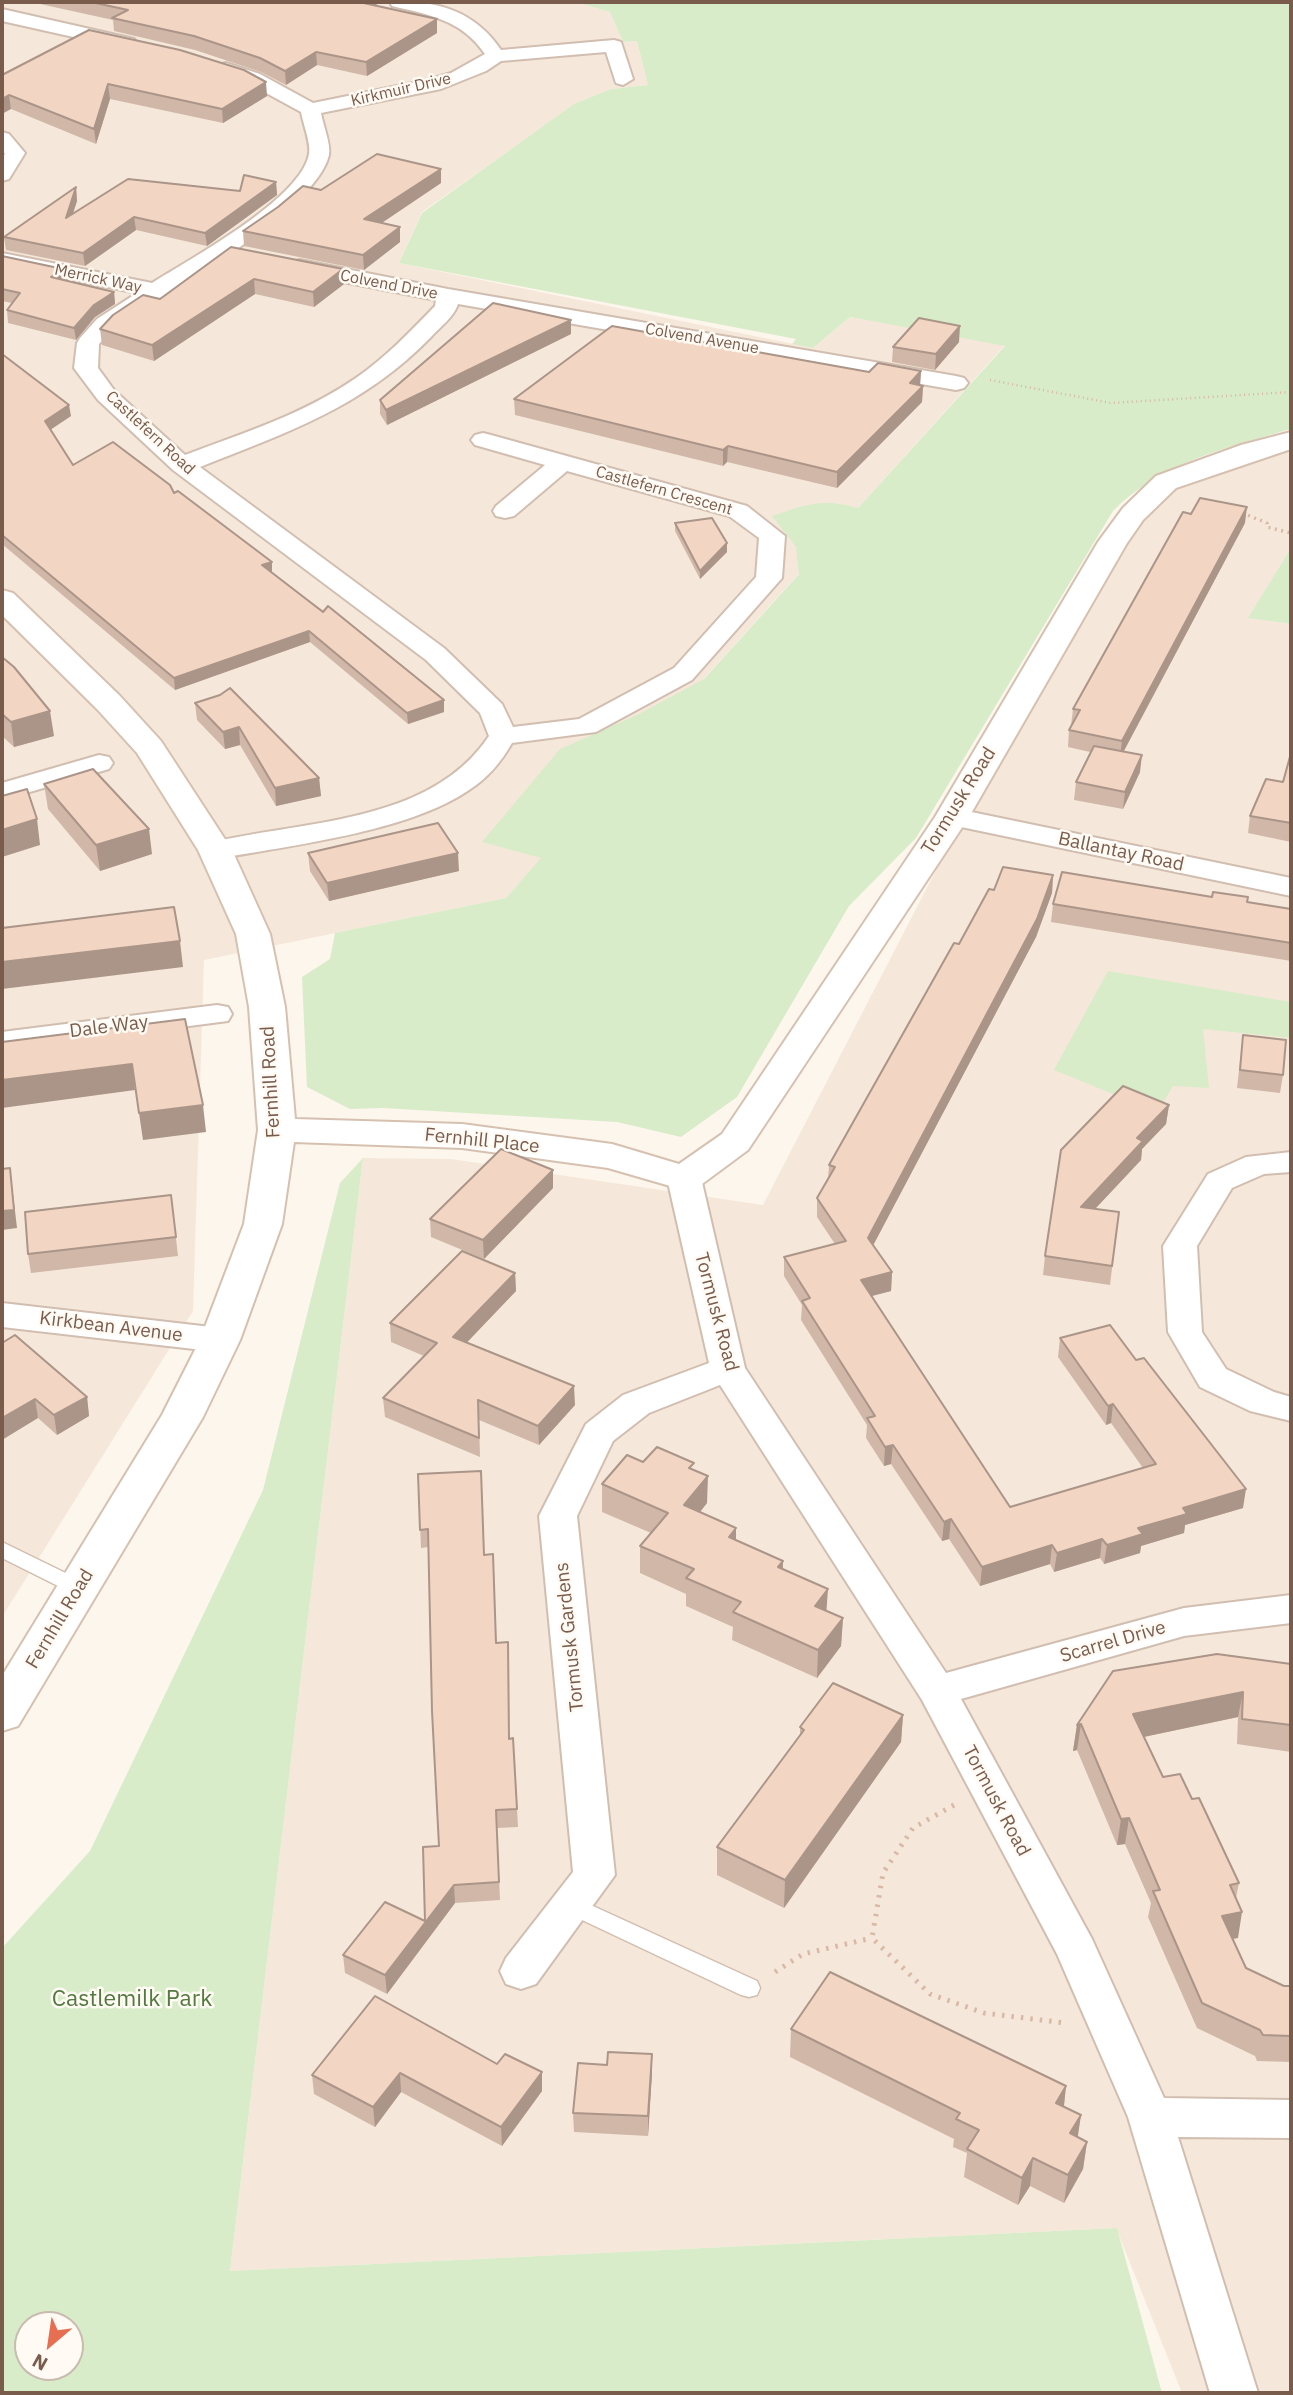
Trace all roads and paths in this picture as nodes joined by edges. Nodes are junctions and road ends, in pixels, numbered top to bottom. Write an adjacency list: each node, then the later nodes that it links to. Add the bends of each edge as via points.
1 (399, 2): 4 (street, via 447,12 468,22)
2 (2, 15): 3 (street)
3 (147, 47)
4 (496, 56): 6 (street, via 614,46); 7 (street, Kirkmuir Drive, via 481,68 448,81)
5 (214, 65): 7 (street, via 253,78)
6 (623, 79)
7 (310, 109): 10 (street, Castlefern Road, via 320,154 303,185 269,216)
8 (2, 138): 9 (street, via 15,153)
9 (2, 175)
10 (219, 250): 11 (street); 14 (street, Castlefern Road)
11 (245, 255)
12 (2, 259): 14 (street, Merrick Way)
13 (284, 263): 15 (street, Colvend Drive)
14 (153, 290): 21 (street, Castlefern Road, via 105,324 88,343 86,368 106,395)
15 (448, 296): 16 (street, Colvend Avenue); 21 (street, Colvend Drive, via 446,308 423,332 364,383 301,419)
16 (956, 383): 17 (path, via 976,377 1111,403)
17 (1291, 392)
18 (484, 440): 20 (street, Castlefern Crescent)
19 (1291, 440): 29 (street, Tormusk Road, via 1166,482 1133,514)
20 (563, 462): 23 (street); 26 (street, Castlefern Crescent, via 738,511 772,536 769,578 683,674 586,726)
21 (182, 465): 26 (street, Castlefern Road, via 435,654 492,710)
22 (1233, 509): 24 (path, via 1267,523 1267,527)
23 (505, 510)
24 (1291, 533)
25 (2, 599): 30 (street, Fernhill Road, via 150,748)
26 (503, 736): 30 (street, via 481,768 442,795 359,823)
27 (100, 763): 28 (street)
28 (2, 792)
29 (951, 817): 31 (street, Ballantay Road); 36 (street, Tormusk Road, via 735,1142)
30 (215, 850): 34 (street, Fernhill Road, via 253,934 267,1007)
31 (1291, 887)
32 (217, 1014): 33 (street, Dale Way)
33 (2, 1041)
34 (276, 1130): 36 (street, Fernhill Place, via 462,1136 612,1156); 38 (street, Fernhill Road, via 263,1224)
35 (1291, 1162): 40 (street, via 1258,1164 1220,1181 1180,1246 1185,1332 1213,1378 1263,1402)
36 (684, 1178): 39 (street, Tormusk Road)
37 (2, 1315): 38 (street, Kirkbean Avenue)
38 (220, 1340): 42 (street, Fernhill Road, via 182,1417)
39 (728, 1369): 44 (street, Tormusk Road); 47 (street, Tormusk Gardens, via 636,1404 598,1433 558,1516 594,1875)
40 (1291, 1409)
41 (2, 1549): 42 (lane)
42 (79, 1588): 45 (street, Fernhill Road)
43 (1291, 1609): 44 (street, Scarrel Drive, via 1184,1622)
44 (937, 1691): 46 (street, Tormusk Road)
45 (2, 1714)
46 (988, 1785): 48 (path, via 913,1828 883,1873); 51 (street, Tormusk Road, via 1077,1951)
47 (571, 1905): 49 (street, Tormusk Gardens); 50 (lane)
48 (872, 1938): 50 (path, via 803,1954); 51 (path, via 930,1994 984,2013)
49 (521, 1972)
50 (749, 1988)
51 (1111, 2029): 52 (street, Tormusk Road)
52 (1150, 2118): 53 (street); 54 (street, Tormusk Road)
53 (1291, 2119)
54 (1234, 2393)

